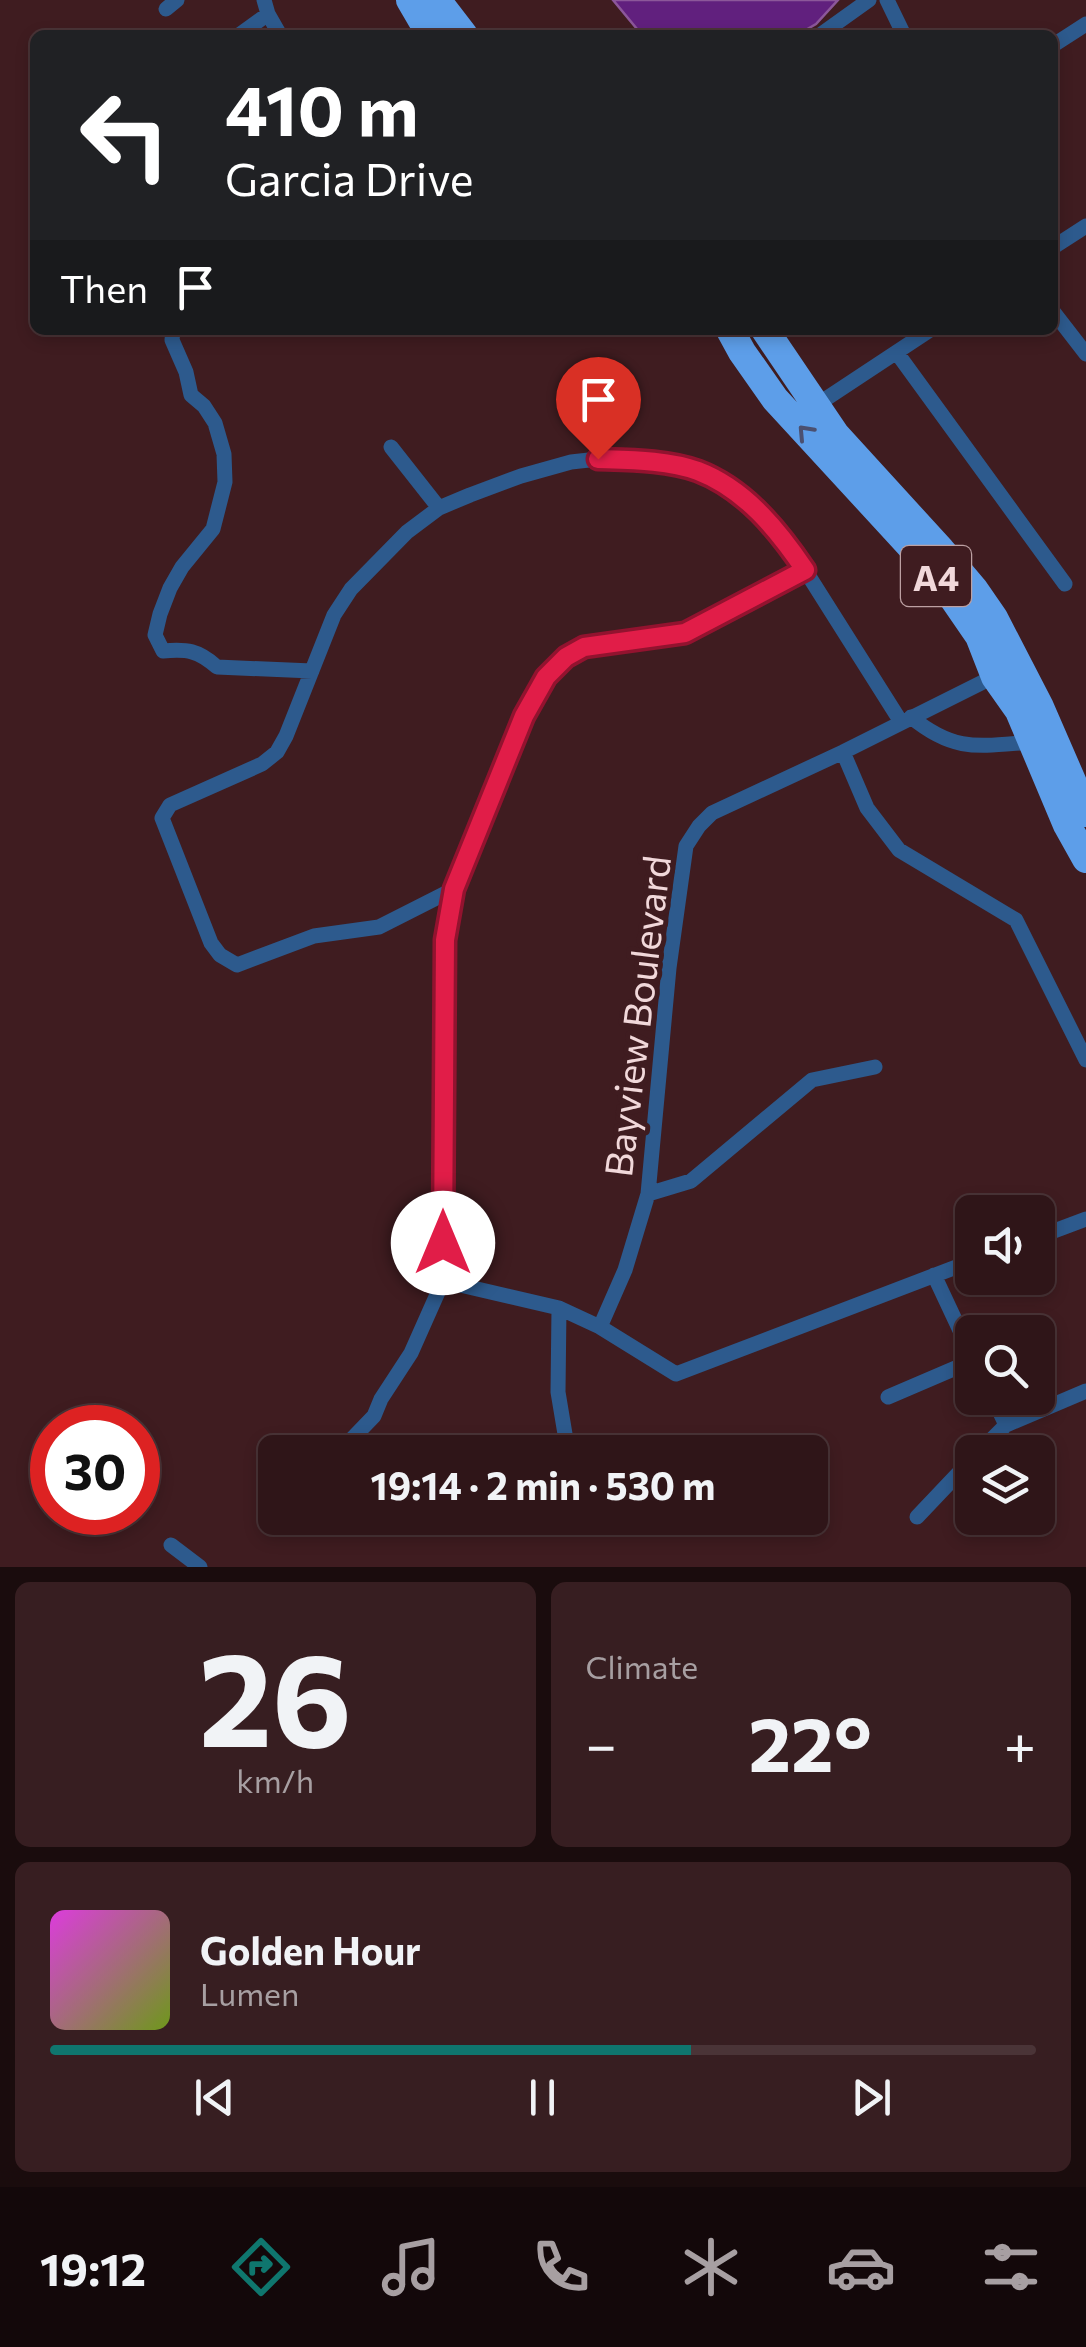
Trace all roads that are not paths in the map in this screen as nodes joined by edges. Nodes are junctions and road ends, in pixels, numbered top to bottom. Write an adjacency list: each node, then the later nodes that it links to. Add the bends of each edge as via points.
1 (410, 0): 9 (highway)
2 (437, 0): 10 (highway)
3 (869, 0): 11 (street)
4 (887, 0): 12 (street)
5 (266, 7): 7 (street); 8 (street)
6 (1086, 24): 13 (street)
7 (245, 30)
8 (278, 30)
9 (429, 30)
10 (460, 30)
11 (827, 30)
12 (902, 30)
13 (1058, 42)
14 (1086, 226): 15 (street)
15 (1058, 244)
16 (1058, 318): 22 (street)
17 (172, 335): 29 (street, via 191,395 214,423 225,482 213,529 182,567 155,635 163,651 188,649 217,667)
18 (733, 335): 28 (highway, A4, one-way to 18, via 946,588 774,400)
19 (769, 335): 23 (highway, A4)
20 (923, 335): 21 (street)
21 (896, 353): 23 (street); 27 (street)
22 (1086, 354)
23 (816, 406): 28 (highway, A4, via 974,589 994,618)
24 (391, 447): 25 (street)
25 (439, 508): 26 (street, via 570,462 673,465 698,471 748,502); 29 (street, via 351,589)
26 (805, 570): 30 (street); 35 (street, via 685,633 584,647 566,657 524,716)
27 (1065, 584)
28 (1006, 670): 30 (street, Bayview Boulevard); 31 (highway, A4); 33 (highway, A4, via 1040,707)
29 (312, 671): 35 (street, via 277,752 170,806 162,818 211,943 237,965 314,936 379,927)
30 (906, 719): 31 (street, via 972,746); 32 (street, Bayview Boulevard)
31 (1032, 742): 34 (highway, A4)
32 (843, 752): 36 (street, via 867,808 899,850 1016,920); 38 (street, Bayview Boulevard, via 712,814 686,846)
33 (1086, 813)
34 (1086, 859)
35 (454, 889): 43 (street, via 445,940)
36 (1086, 1060)
37 (875, 1067): 38 (street, via 812,1080 692,1181)
38 (648, 1194): 46 (street, Bayview Boulevard)
39 (1086, 1220): 40 (street)
40 (1055, 1231)
41 (955, 1267): 42 (street)
42 (934, 1275): 45 (street); 46 (street, via 676,1374)
43 (442, 1281): 44 (street); 52 (street, via 411,1353)
44 (558, 1308): 46 (street); 53 (street)
45 (955, 1321)
46 (600, 1326)
47 (955, 1367): 49 (street)
48 (1086, 1391): 51 (street)
49 (888, 1397)
50 (1001, 1415): 51 (street)
51 (1006, 1425): 54 (street)
52 (356, 1435)
53 (565, 1435)
54 (996, 1435)
55 (955, 1477): 56 (street)
56 (916, 1517)
57 (171, 1545): 58 (street)
58 (200, 1567)

